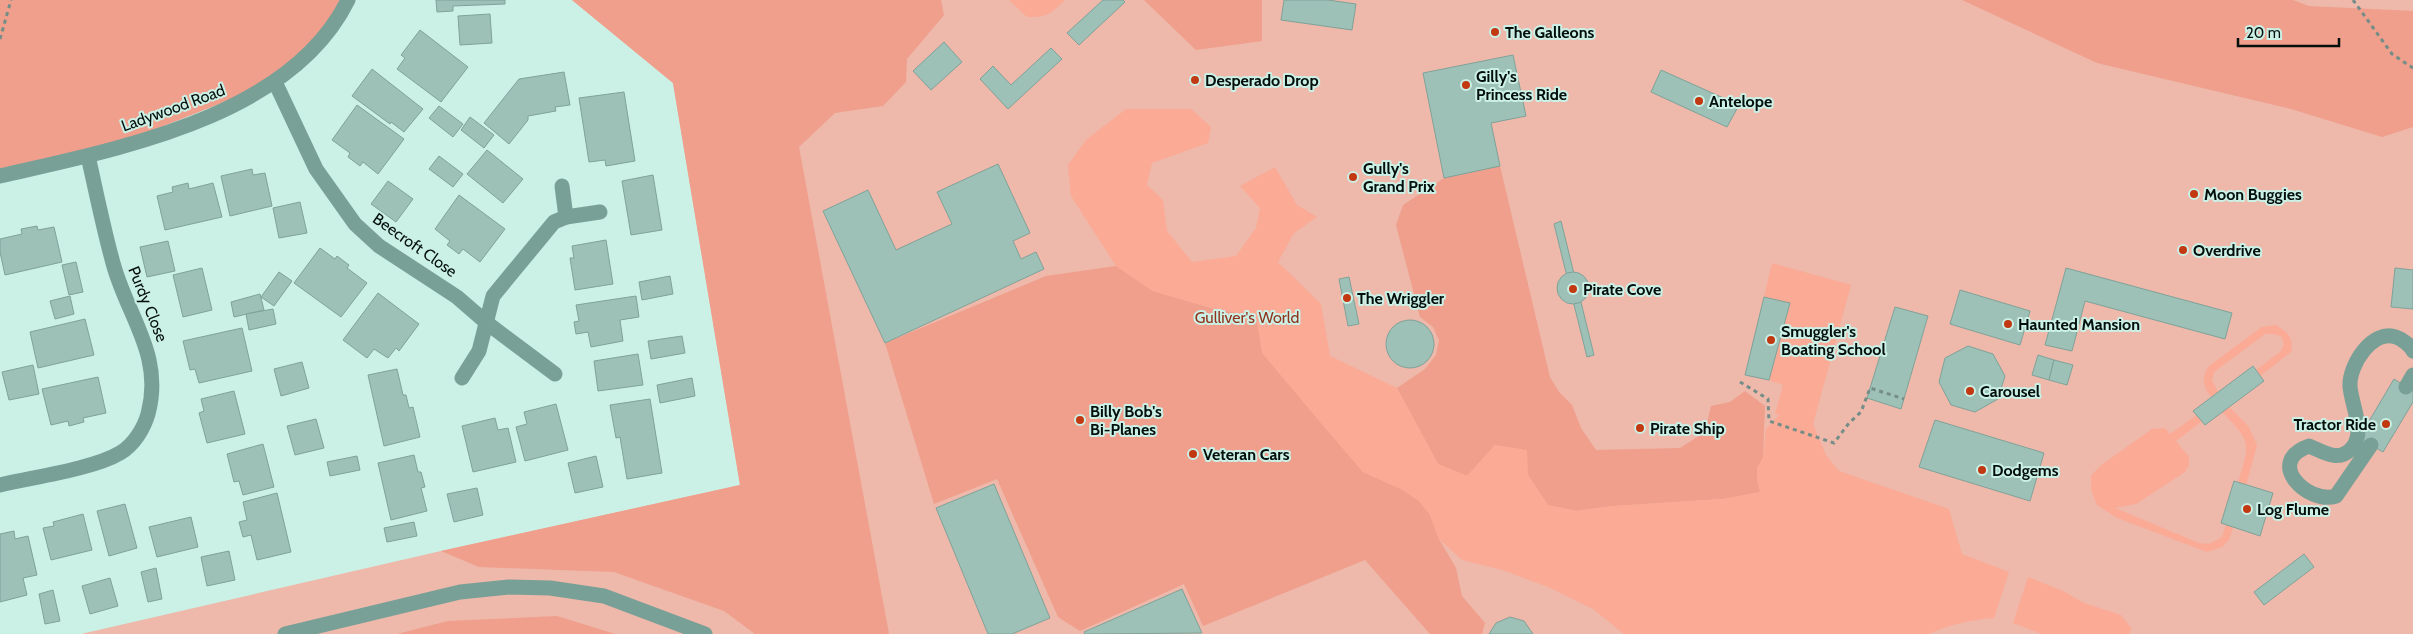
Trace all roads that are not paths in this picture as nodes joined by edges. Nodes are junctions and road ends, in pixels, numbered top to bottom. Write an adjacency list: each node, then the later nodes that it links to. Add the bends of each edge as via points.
1 (348, 0): 2 (street, Ladywood Road, via 324,39)
2 (275, 82): 3 (street, Ladywood Road, via 191,124); 8 (street, Beecroft Close, via 316,169 355,224 386,250 457,297)
3 (88, 156): 4 (street, Ladywood Road); 13 (street, Purdy Close, via 112,262 148,349 152,377 149,410 136,439 122,452 103,460)
4 (0, 176)
5 (562, 186): 7 (street)
6 (600, 212): 7 (street)
7 (566, 217): 8 (street, via 554,222 494,296)
8 (487, 323): 10 (street, Beecroft Close); 11 (street, via 479,351)
9 (2413, 351): 12 (street, via 2396,337 2381,336 2369,343 2353,371 2350,385 2358,426 2352,448 2345,454 2331,456 2309,446 2301,449 2290,463 2290,471 2294,481 2317,496 2326,499 2336,496)
10 (555, 374)
11 (462, 378)
12 (2371, 445)
13 (0, 485)
14 (285, 634): 15 (street, via 460,592 509,587 550,588 604,596)
15 (705, 634)

